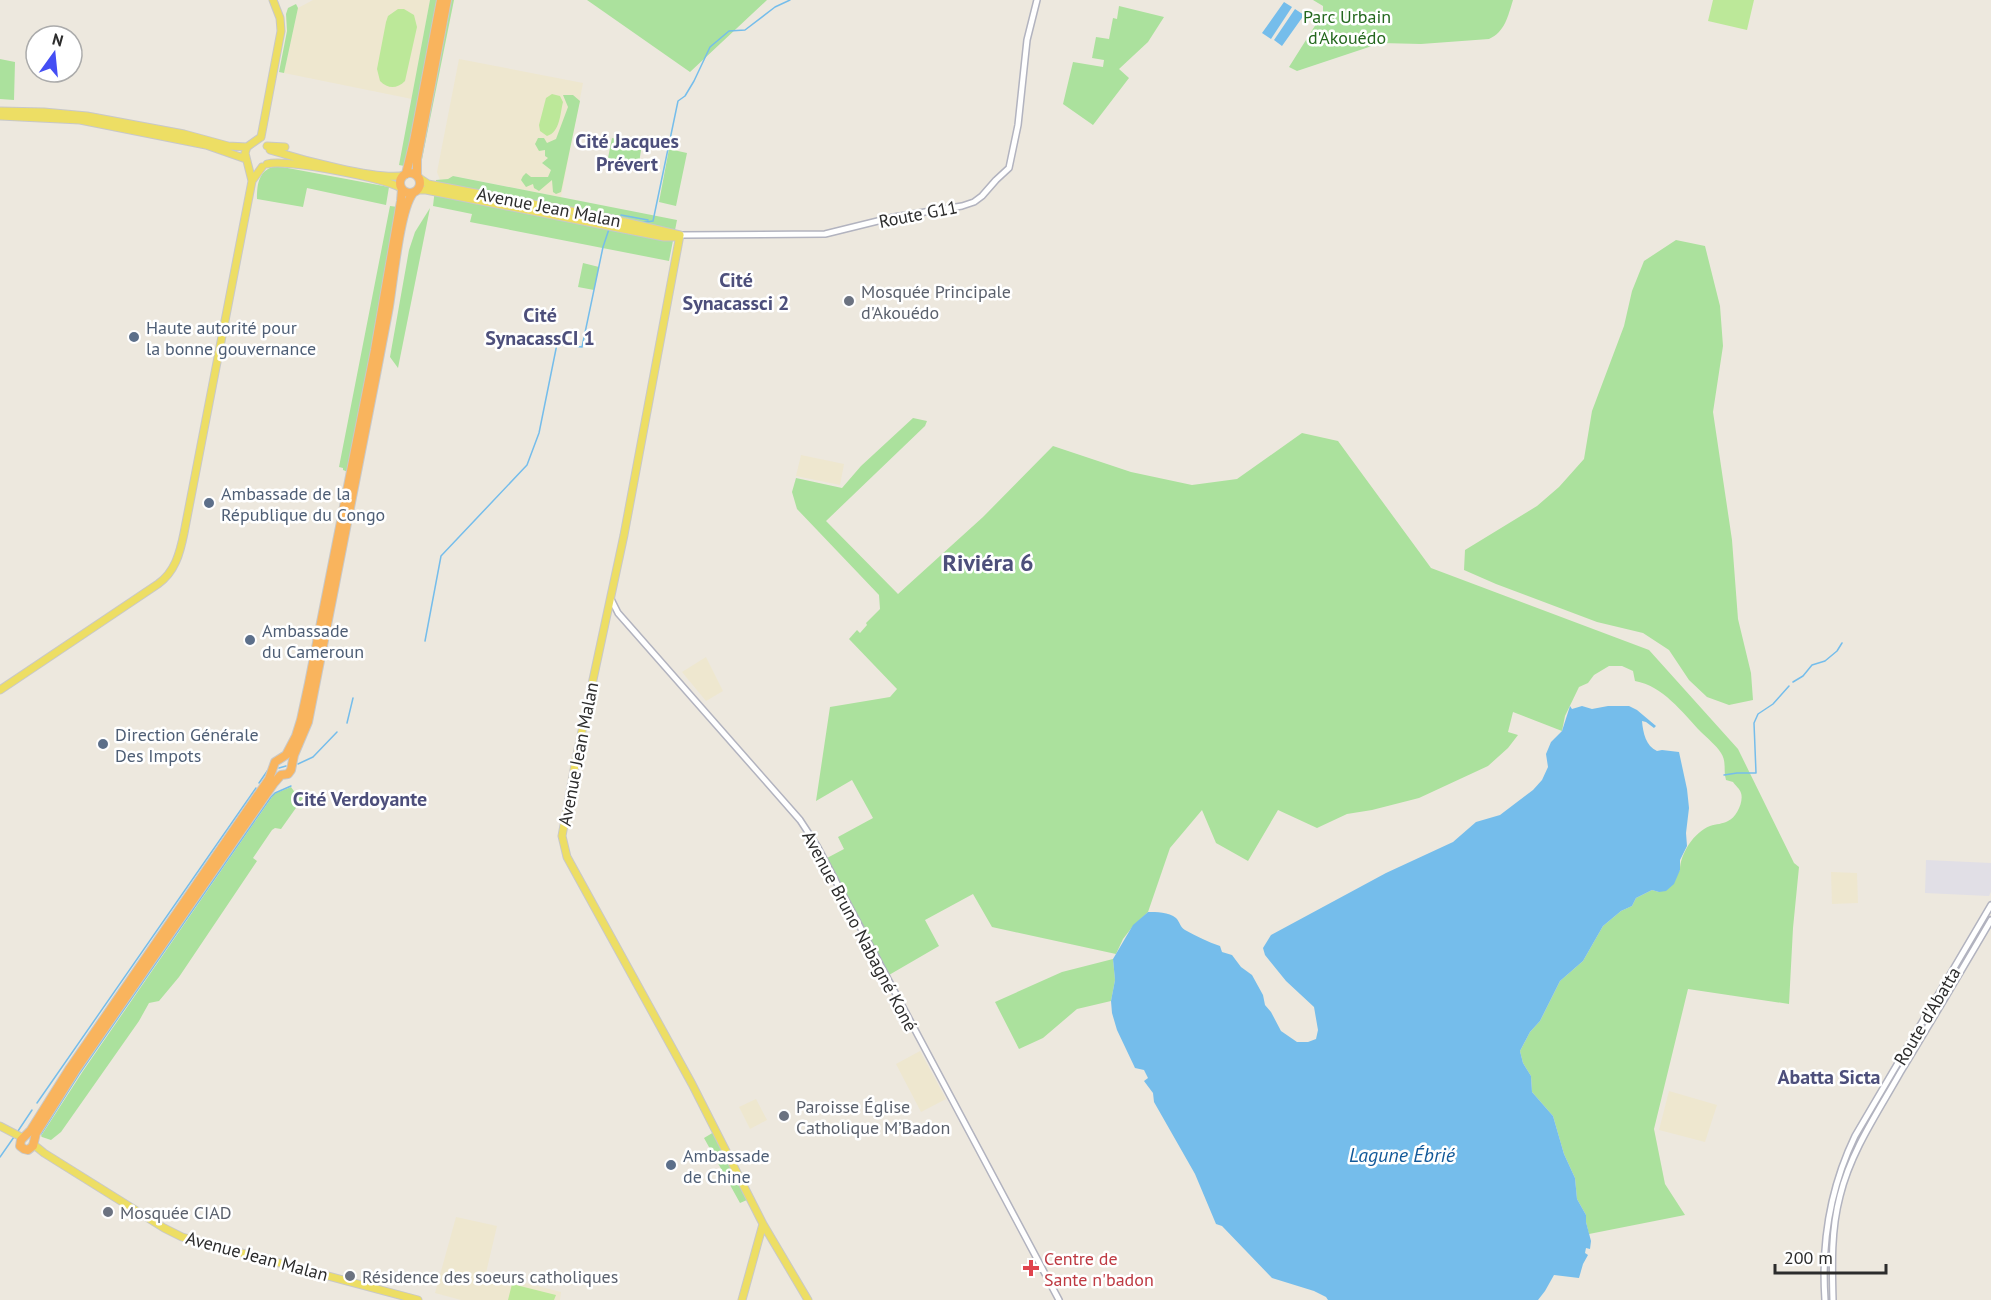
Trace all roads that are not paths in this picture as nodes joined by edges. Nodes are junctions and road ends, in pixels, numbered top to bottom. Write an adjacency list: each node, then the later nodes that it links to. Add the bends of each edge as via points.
1 (273, 0): 7 (main road, via 281,31)
2 (441, 0): 13 (highway)
3 (447, 0): 14 (highway, via 417,159)
4 (1037, 0): 18 (street, Route G11, via 1027,40 1009,168 974,202 825,234)
5 (0, 111): 8 (main road, via 87,116)
6 (0, 116): 11 (main road, via 80,120 197,143)
7 (258, 140): 8 (main road); 9 (main road)
8 (248, 147): 11 (main road)
9 (267, 147): 10 (main road); 10 (main road, via 285,147); 12 (main road, via 270,156)
10 (279, 153): 13 (main road, via 387,176)
11 (247, 161): 12 (main road, via 255,167); 15 (main road)
12 (265, 165): 15 (main road); 16 (main road, via 287,162 390,183)
13 (405, 174): 14 (highway); 16 (highway, via 400,179)
14 (418, 177): 17 (highway); 18 (main road, Avenue Jean Malan, via 428,184)
15 (252, 181): 20 (main road, via 184,533 172,569 158,584)
16 (401, 189): 17 (highway); 21 (highway, via 375,350 303,711 296,736)
17 (416, 192): 18 (main road, Avenue Jean Malan, via 434,191 664,237); 22 (highway, via 408,203 399,246 308,722)
18 (680, 234): 19 (main road, Avenue Jean Malan)
19 (611, 598): 29 (main road, Avenue Jean Malan, via 576,759 563,844); 33 (street, Avenue Bruno Nabagné Koné, via 618,613 800,820 817,846)
20 (0, 690)
21 (283, 758): 22 (highway); 23 (highway)
22 (291, 764): 24 (highway, via 289,772)
23 (275, 768): 24 (highway); 28 (highway, via 70,1068)
24 (281, 775): 28 (highway)
25 (1991, 905): 34 (street, Route d'Abatta, via 1845,1158 1827,1220)
26 (1991, 920): 35 (street, Route d'Abatta, via 1853,1159 1835,1221)
27 (0, 1126): 28 (main road)
28 (27, 1142): 30 (main road, Avenue Jean Malan, via 182,1237)
29 (763, 1224): 31 (main road); 32 (main road)
30 (418, 1300)
31 (742, 1300)
32 (808, 1300)
33 (1059, 1300)
34 (1826, 1300)
35 (1833, 1300)

